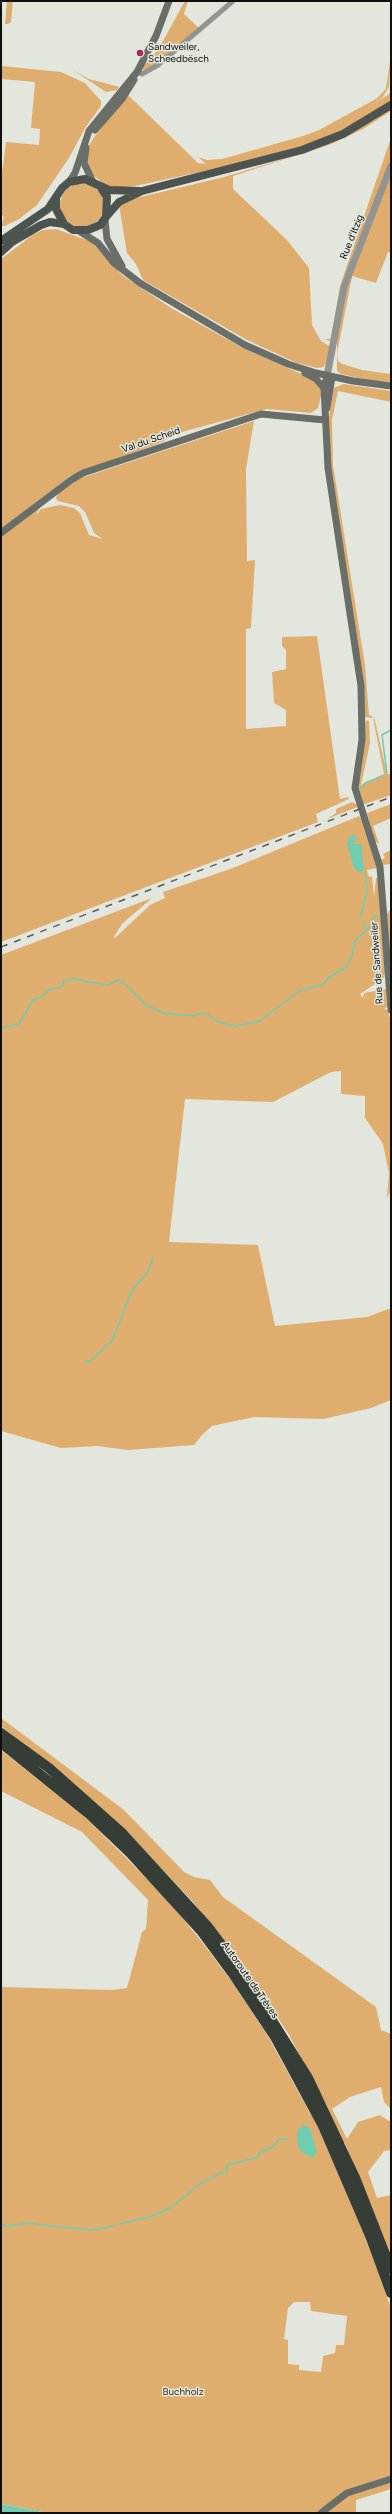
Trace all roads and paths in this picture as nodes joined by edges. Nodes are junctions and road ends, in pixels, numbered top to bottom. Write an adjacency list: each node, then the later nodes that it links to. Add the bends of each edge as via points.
1 (169, 1): 3 (main road, via 156,36)
2 (233, 1): 3 (street, via 158,65 142,74)
3 (137, 72): 4 (main road); 6 (main road, via 124,97)
4 (110, 104): 6 (main road, via 110,110 93,130); 9 (main road, via 89,131 75,173)
5 (391, 105): 11 (main road, via 343,134 302,150)
6 (90, 139): 8 (main road, via 84,163)
7 (391, 166): 19 (street, Rue d'Itzig, via 351,265)
8 (92, 180): 9 (main road, via 78,179); 10 (main road)
9 (68, 182): 12 (main road)
10 (100, 186): 11 (main road, via 109,190); 13 (main road, via 107,197)
11 (142, 191): 13 (main road, via 119,202)
12 (57, 196): 14 (main road, via 56,210); 16 (main road, via 48,209)
13 (106, 218): 15 (main road, via 95,228); 18 (main road, via 107,239 112,252)
14 (64, 224): 15 (main road); 17 (main road, via 50,222 41,225 12,242)
15 (79, 231): 18 (main road, via 98,243 114,263)
16 (1, 241)
17 (1, 252)
18 (126, 271): 21 (main road, via 156,293 245,345)
19 (338, 317): 20 (street, Rue d'Itzig); 23 (street, Rue d'Itzig)
20 (330, 361): 22 (street, via 325,368); 23 (street, Rue d'Itzig)
21 (288, 364): 22 (main road); 26 (main road, via 316,379)
22 (316, 373): 23 (main road)
23 (330, 376): 24 (main road); 26 (main road, Rue de Sandweiler)
24 (342, 379): 25 (main road); 26 (main road)
25 (391, 386)
26 (328, 389): 27 (main road, Rue de Sandweiler)
27 (325, 420): 28 (main road, Val du Scheid, via 261,414 83,474 71,480); 29 (main road, Rue de Sandweiler, via 333,505 359,666 362,740 355,788 378,858)
28 (1, 532)
29 (391, 1010)
30 (1, 1733): 32 (highway, Autoroute de Trèves, via 49,1768 94,1807 175,1889 239,1968)
31 (1, 1743): 32 (highway, Autoroute de Trèves, via 88,1813 169,1895 202,1932 233,1974)
32 (304, 2079): 33 (highway, Autoroute de Trèves)
33 (352, 2181): 34 (highway, Autoroute de Trèves); 35 (highway, Autoroute de Trèves)
34 (391, 2269)
35 (391, 2293)
36 (391, 2479): 37 (main road, via 347,2493)
37 (321, 2513)

